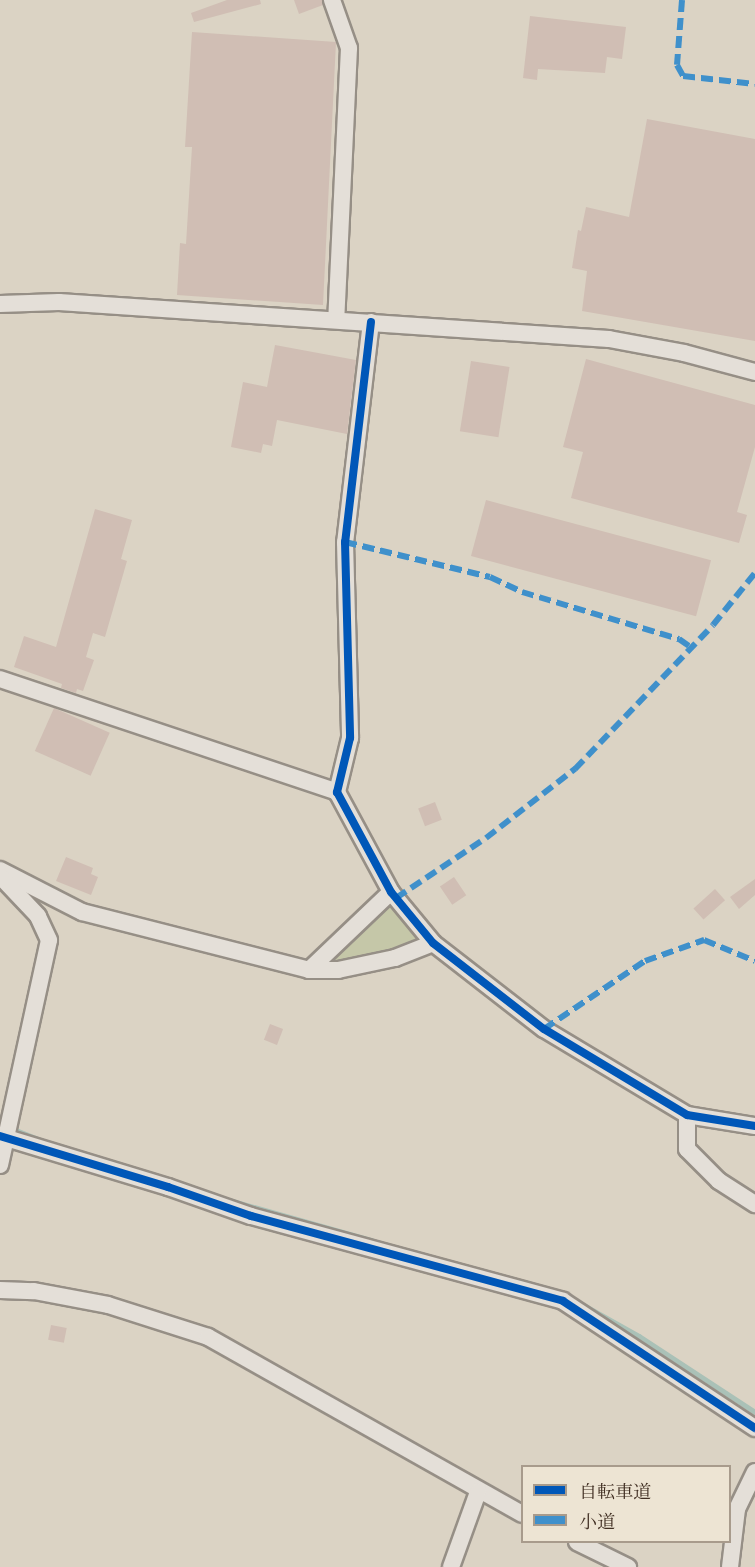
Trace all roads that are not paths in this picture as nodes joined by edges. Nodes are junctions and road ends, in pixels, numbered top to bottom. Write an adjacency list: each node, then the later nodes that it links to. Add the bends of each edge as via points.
1 (332, 0): 3 (street, via 349,48)
2 (0, 304): 3 (street, via 59,302)
3 (336, 320): 4 (street)
4 (371, 322): 5 (street, via 609,339); 7 (street, via 345,542 350,738)
5 (755, 372)
6 (0, 679): 7 (street)
7 (338, 792): 10 (street)
8 (0, 870): 12 (street, via 82,912)
9 (0, 876): 15 (street, via 38,916 49,940)
10 (391, 892): 11 (street); 12 (street)
11 (433, 943): 12 (street, via 395,958 338,970); 13 (street, via 544,1029)
12 (309, 970)
13 (687, 1114): 14 (street); 17 (street, via 687,1149 719,1181)
14 (755, 1126)
15 (2, 1137): 16 (street); 19 (street, via 251,1216 563,1301)
16 (0, 1166)
17 (755, 1204)
18 (0, 1290): 21 (street, via 34,1291 108,1305 208,1337)
19 (755, 1428)
20 (755, 1472): 26 (street, via 737,1509)
21 (478, 1492): 22 (street); 24 (street)
22 (521, 1514)
23 (579, 1543): 25 (street)
24 (451, 1567)
25 (628, 1567)
26 (730, 1567)

